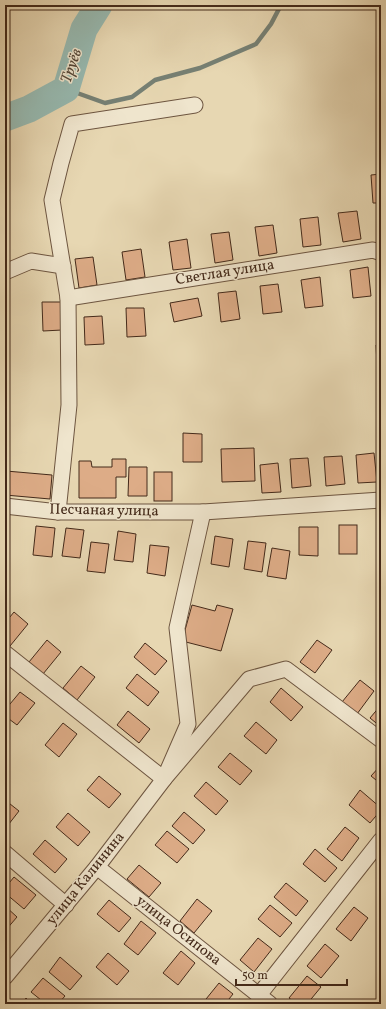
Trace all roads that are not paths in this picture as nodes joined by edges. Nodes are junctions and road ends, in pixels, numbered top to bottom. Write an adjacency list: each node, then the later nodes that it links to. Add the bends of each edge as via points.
1 (195, 105): 3 (street, via 72,124 52,200)
2 (381, 253): 5 (street, Светлая улица, via 373,250)
3 (63, 266): 4 (street, via 31,261); 5 (street)
4 (5, 272)
5 (68, 298): 8 (street, via 69,405)
6 (381, 500): 9 (street, Песчаная улица)
7 (5, 506): 8 (street, Песчаная улица)
8 (58, 512): 9 (street, Песчаная улица)
9 (203, 512): 12 (street, улица Калинина, via 177,628 188,724)
10 (5, 653): 12 (street)
11 (381, 740): 12 (street, улица Калинина, via 286,669 249,679)
12 (164, 779): 15 (street, улица Калинина)
13 (381, 840): 18 (street, улица Осипова)
14 (5, 853): 16 (street)
15 (97, 867): 16 (street, улица Калинина); 18 (street, улица Осипова)
16 (66, 905): 17 (street, улица Калинина)
17 (5, 977)
18 (265, 1000)

